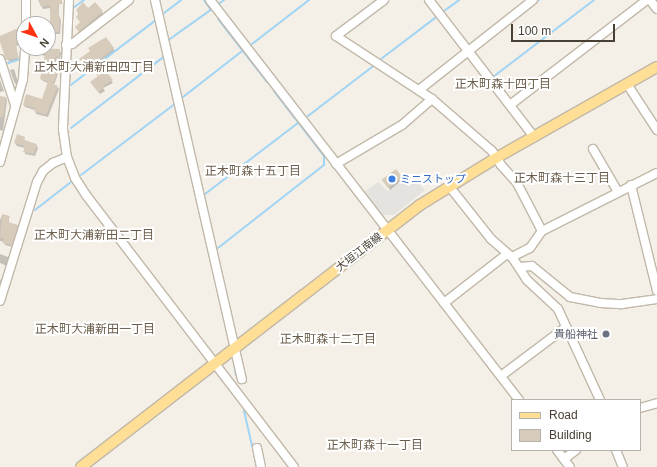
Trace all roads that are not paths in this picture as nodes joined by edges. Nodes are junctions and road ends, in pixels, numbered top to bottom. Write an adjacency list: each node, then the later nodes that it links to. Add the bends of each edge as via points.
1 (26, 0): 11 (street)
2 (69, 0): 12 (street)
3 (129, 0): 12 (street, via 72,44)
4 (155, 0): 42 (street)
5 (210, 0): 29 (street)
6 (384, 0): 19 (street, via 336,36)
7 (429, 0): 13 (street)
8 (533, 0): 13 (street)
9 (648, 0): 10 (street); 22 (street)
10 (657, 9)
11 (26, 16)
12 (66, 45): 26 (street, via 63,129)
13 (468, 51): 19 (street); 22 (street)
14 (24, 56): 21 (street, via 23,79)
15 (0, 59): 17 (street)
16 (657, 67): 18 (main road, 大垣江南線)
17 (1, 69): 21 (street)
18 (627, 84): 23 (street); 24 (main road, 大垣江南線)
19 (419, 90): 20 (street)
20 (432, 99): 27 (street, via 492,151); 29 (street, via 402,125)
21 (15, 105): 28 (street)
22 (510, 105): 24 (street)
23 (657, 130)
24 (534, 137): 27 (main road, 大垣江南線)
25 (593, 149): 33 (street)
26 (67, 157): 39 (street, via 43,171 37,182); 43 (street, via 75,178 86,195)
27 (496, 158): 32 (main road, 大垣江南線); 35 (street, via 516,183)
28 (0, 162)
29 (336, 164): 34 (street)
30 (657, 173): 31 (street)
31 (631, 185): 33 (street); 38 (street)
32 (450, 186): 34 (main road, 大垣江南線); 36 (street, via 491,239)
33 (618, 192): 35 (street)
34 (387, 231): 40 (street); 42 (main road, 大垣江南線)
35 (542, 231): 36 (street, via 530,248)
36 (509, 256): 37 (street); 40 (street)
37 (519, 267): 38 (street, via 532,266 570,297 622,304); 41 (street, via 527,280 558,310)
38 (657, 298)
39 (0, 301)
40 (444, 304): 44 (street)
41 (566, 327): 44 (street); 47 (street)
42 (235, 348): 43 (main road, 大垣江南線); 45 (street)
43 (215, 363): 55 (main road, 大垣江南線); 57 (street)
44 (501, 376): 46 (street)
45 (242, 379)
46 (518, 399)
47 (600, 399)
48 (657, 403): 49 (street)
49 (641, 408)
50 (257, 448): 56 (street)
51 (558, 451): 54 (street)
52 (575, 451): 54 (street)
53 (616, 451): 59 (street)
54 (564, 459): 58 (street)
55 (81, 467)
56 (261, 467)
57 (294, 467)
58 (570, 467)
59 (623, 467)

